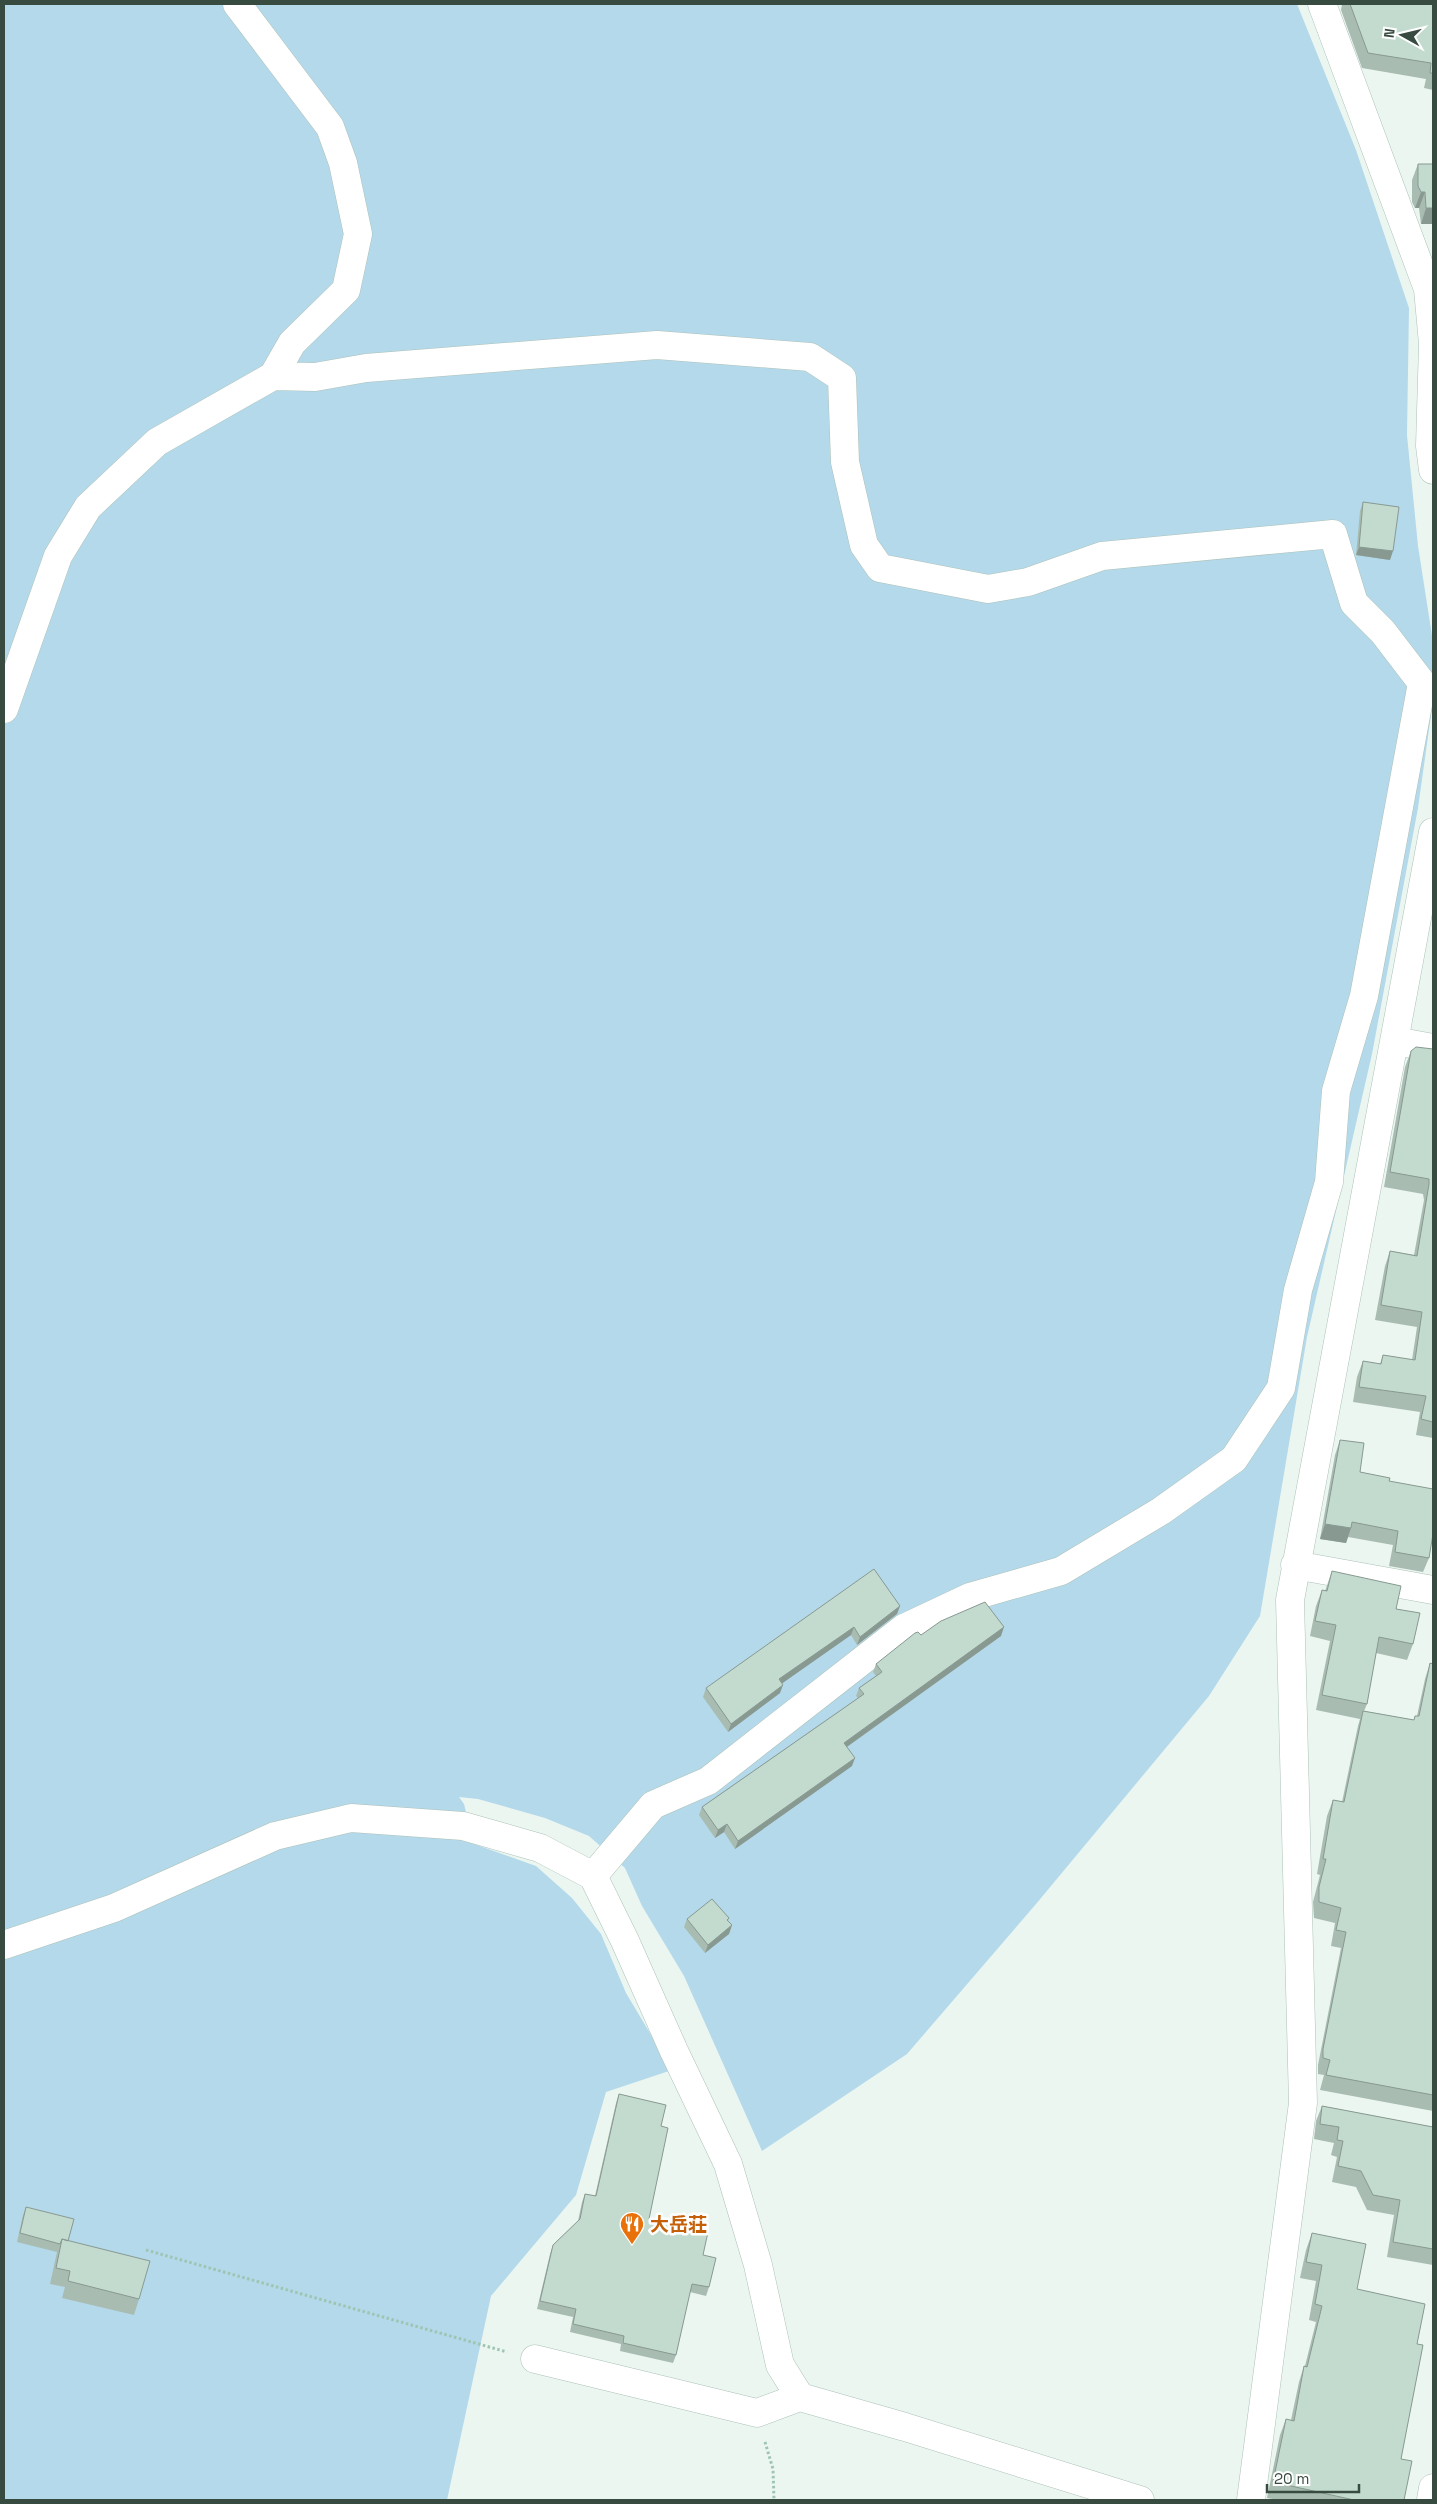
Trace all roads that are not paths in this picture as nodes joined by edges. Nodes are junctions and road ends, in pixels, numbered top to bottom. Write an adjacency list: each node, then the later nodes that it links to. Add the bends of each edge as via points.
1 (237, 4): 4 (street, via 330,127 343,163 358,234 346,290 292,344)
2 (1322, 4): 3 (street)
3 (1422, 242): 5 (street, via 1433,344)
4 (273, 376): 6 (street, via 156,442 88,507 58,556); 12 (street, via 315,377 366,368 656,345 810,357 842,378 845,462 864,546 880,568 988,589 1028,582 1102,556 1333,534 1354,603 1384,632 1422,683 1364,996 1336,1091 1329,1182 1298,1290 1281,1388 1234,1459 1161,1511 1061,1571 970,1597 904,1628 708,1781 653,1805)
5 (1432, 454)
6 (4, 709)
7 (1433, 832): 8 (street)
8 (1395, 1041): 9 (street); 10 (street)
9 (1433, 1048)
10 (1295, 1565): 11 (street); 14 (street, via 1290,1600)
11 (1433, 1590)
12 (592, 1876): 13 (street, via 540,1848 463,1826 351,1818 276,1836 114,1908); 17 (street, via 728,2164 758,2266 780,2365)
13 (4, 1945)
14 (1303, 2103): 15 (street); 20 (street)
15 (1331, 2108)
16 (534, 2359): 17 (street, via 757,2413)
17 (800, 2397): 19 (street)
18 (1433, 2488): 21 (street)
19 (1140, 2500)
20 (1251, 2500)
21 (1431, 2500)

